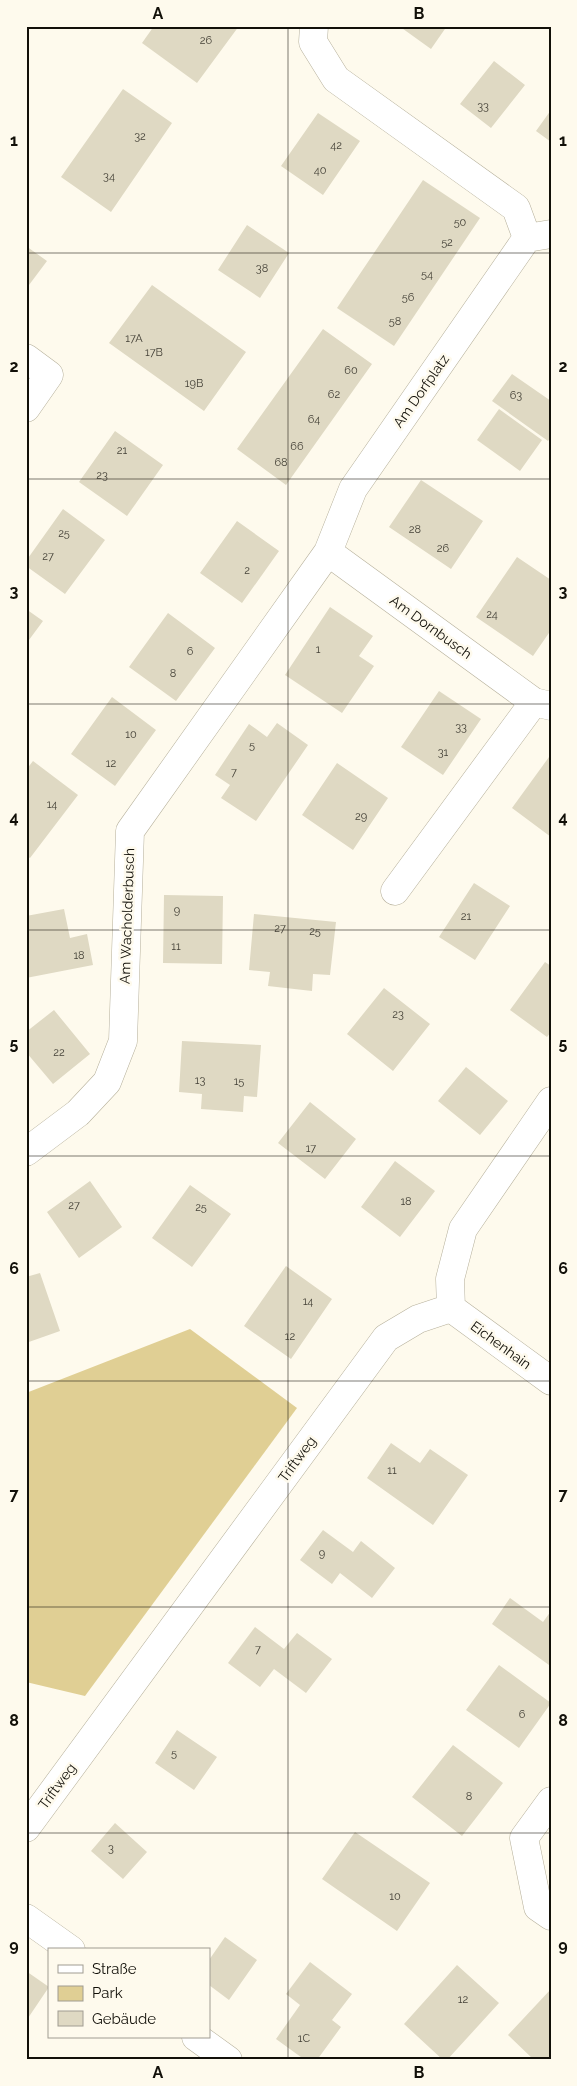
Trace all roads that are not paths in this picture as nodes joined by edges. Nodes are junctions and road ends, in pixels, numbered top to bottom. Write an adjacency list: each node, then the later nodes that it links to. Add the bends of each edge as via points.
1 (314, 26): 2 (street, Am Dorfplatz, via 313,42 336,79 516,208)
2 (539, 236): 5 (street, Am Dorfplatz, via 354,489)
3 (26, 358): 4 (street, via 49,375)
4 (26, 408)
5 (328, 552): 6 (street, Am Dornbusch); 9 (street, Am Wacholderbusch, via 130,831 123,1041 107,1082 78,1114)
6 (543, 704): 7 (street, Am Dornbusch)
7 (394, 891)
8 (551, 1101): 10 (street, via 463,1229 450,1279)
9 (26, 1152)
10 (451, 1308): 11 (street, Eichenhain); 13 (street, Triftweg, via 418,1319 386,1338)
11 (551, 1381)
12 (551, 1801): 14 (street, via 524,1838 538,1907)
13 (26, 1828)
14 (551, 1916)
15 (26, 1918): 16 (street)
16 (68, 1948)
17 (197, 2038): 18 (street)
18 (228, 2060)

